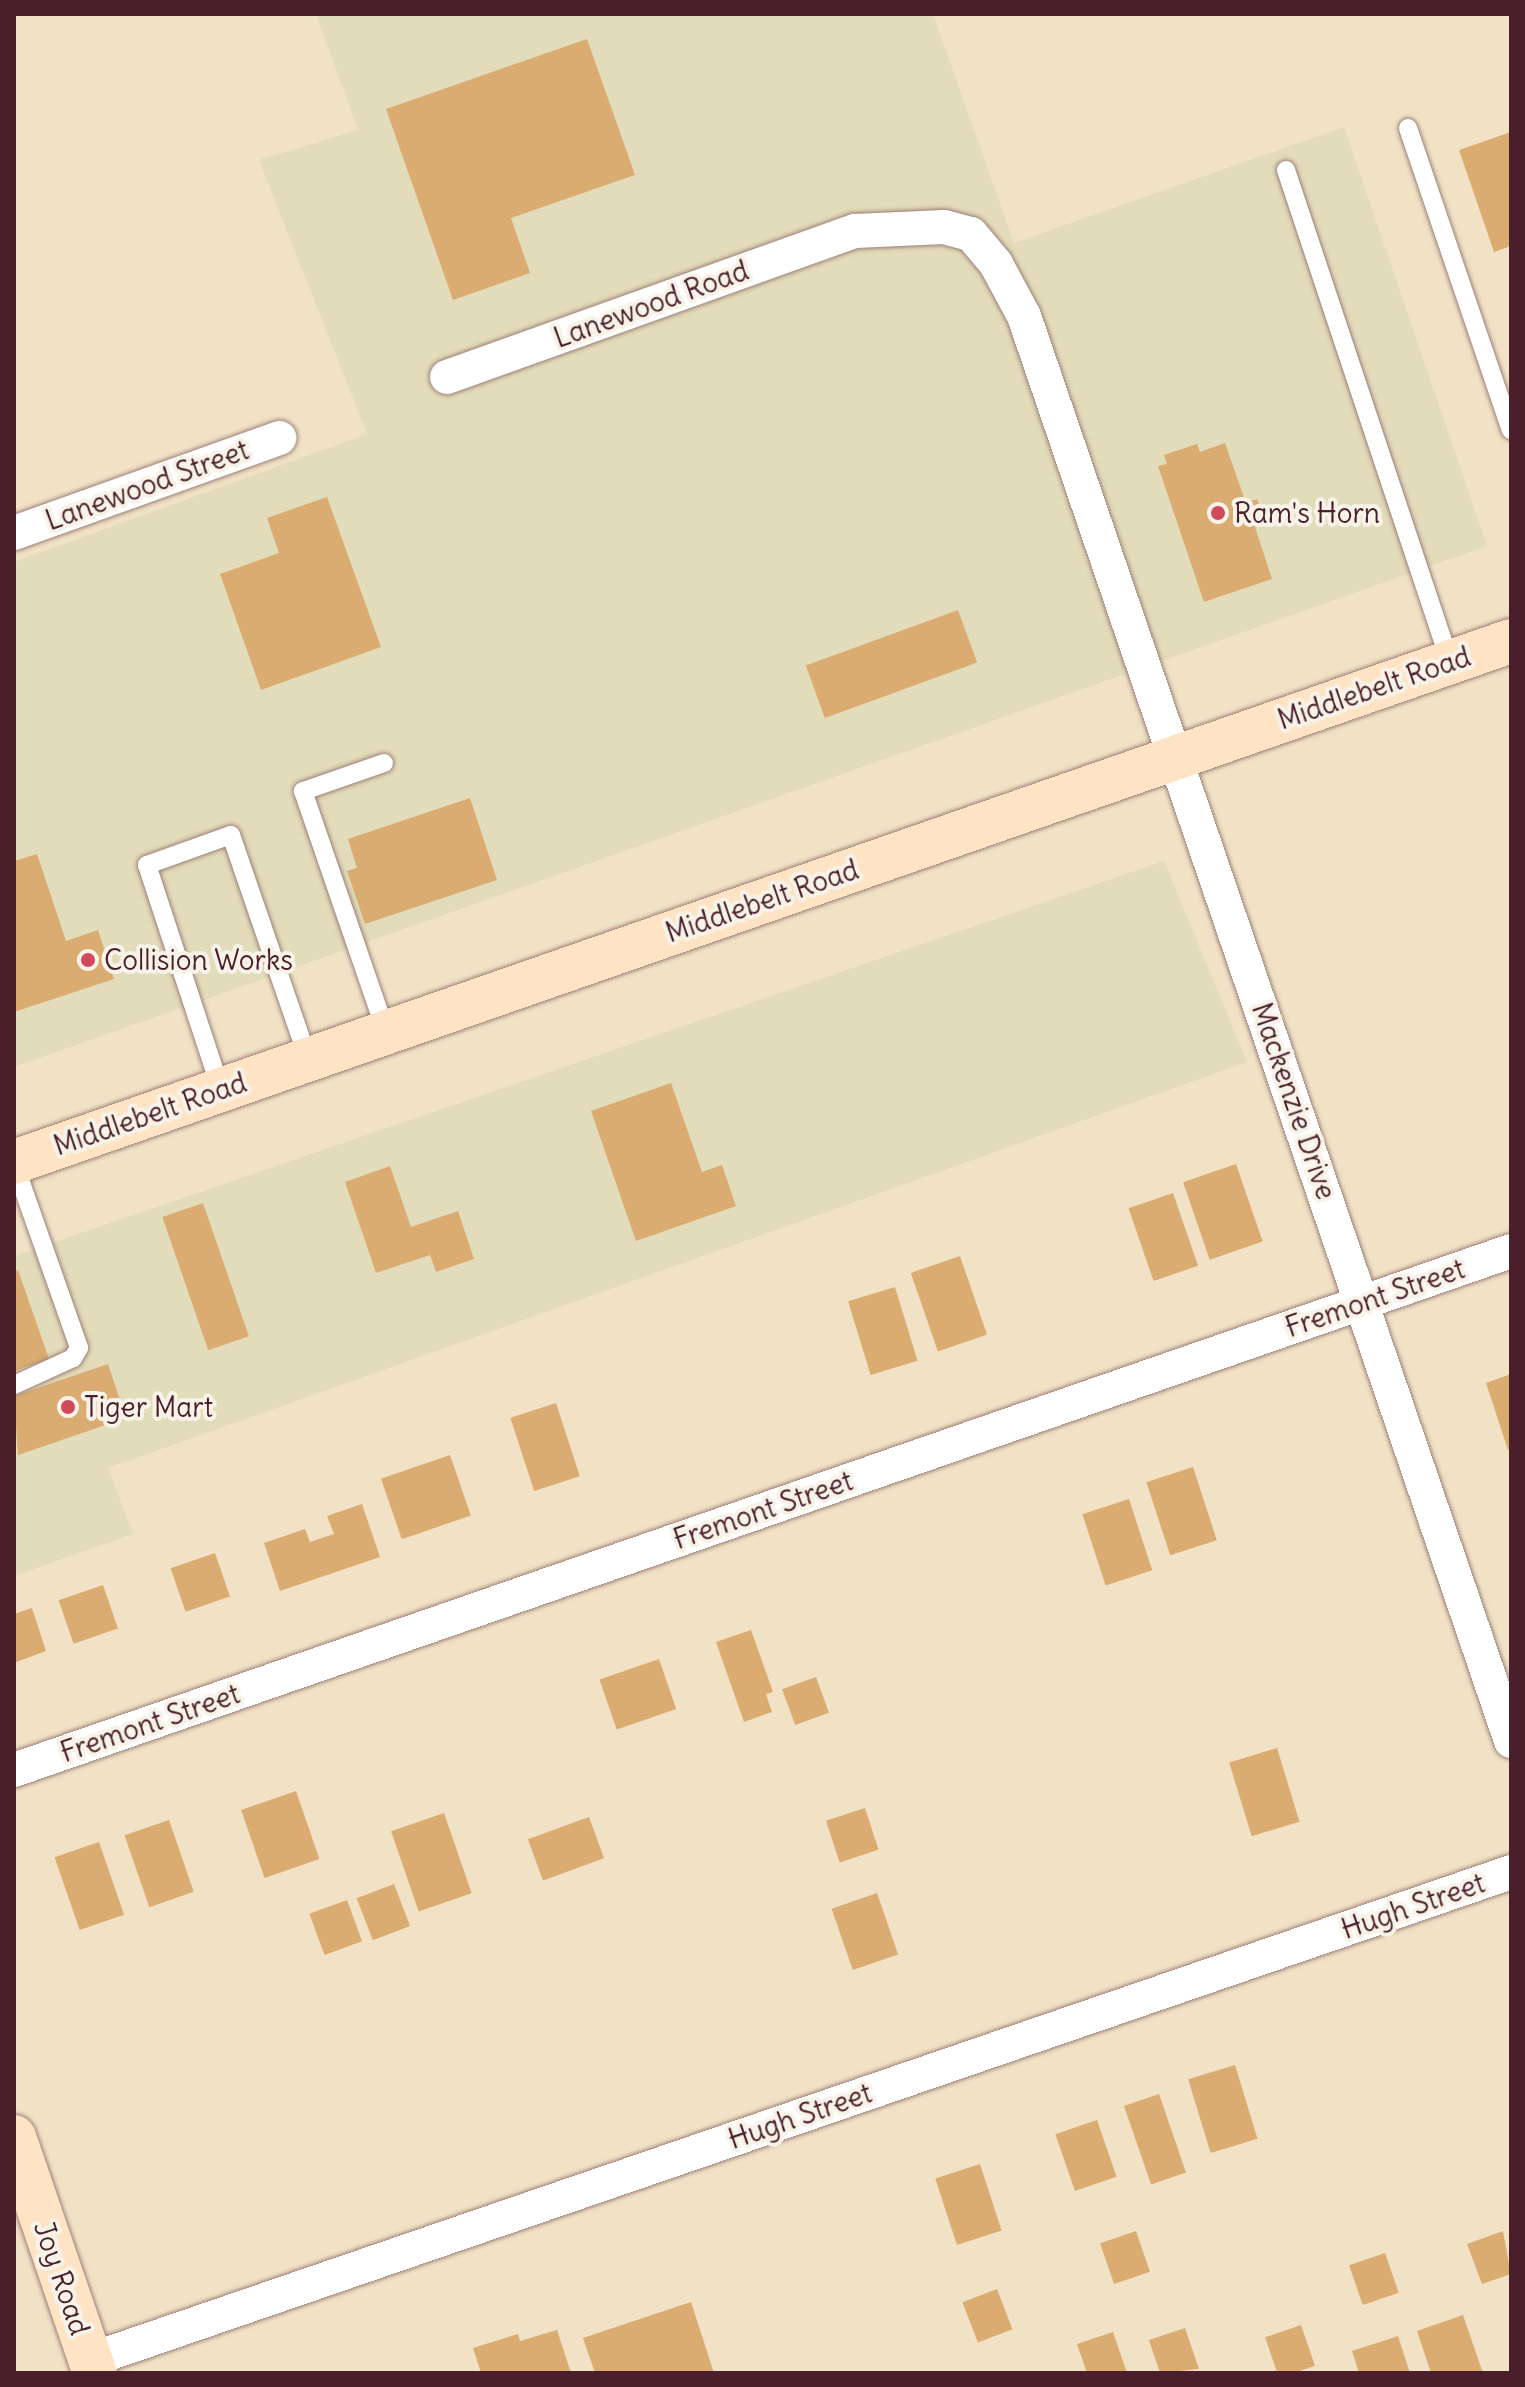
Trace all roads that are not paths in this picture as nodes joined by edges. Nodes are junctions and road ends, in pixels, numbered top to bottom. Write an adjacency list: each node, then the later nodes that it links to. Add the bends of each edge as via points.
1 (1408, 128): 4 (lane)
2 (1286, 170): 9 (lane)
3 (447, 377): 6 (street, Lanewood Road, via 855,231 923,226 971,234 996,264 1024,316)
4 (1511, 430)
5 (280, 438): 7 (street, Lanewood Street)
6 (1074, 461): 10 (street, Mackenzie Drive)
7 (14, 533)
8 (1511, 641): 9 (main road, Middlebelt Road)
9 (1450, 662): 10 (main road, Middlebelt Road)
10 (1177, 757): 12 (main road, Middlebelt Road); 17 (street, Mackenzie Drive)
11 (384, 763): 12 (lane, via 303,791)
12 (386, 1032): 13 (main road, Middlebelt Road)
13 (308, 1059): 14 (main road, Middlebelt Road); 14 (lane, via 231,835 147,865)
14 (221, 1090): 15 (main road, Middlebelt Road)
15 (14, 1162): 18 (lane, via 79,1348 73,1358)
16 (1511, 1251): 17 (street, Fremont Street)
17 (1362, 1303): 19 (street, Mackenzie Drive); 20 (street, Fremont Street)
18 (14, 1385)
19 (1511, 1741)
20 (14, 1770)
21 (1511, 1872): 23 (street, Hugh Street)
22 (14, 2137): 23 (main road, Joy Road)
23 (92, 2366)

